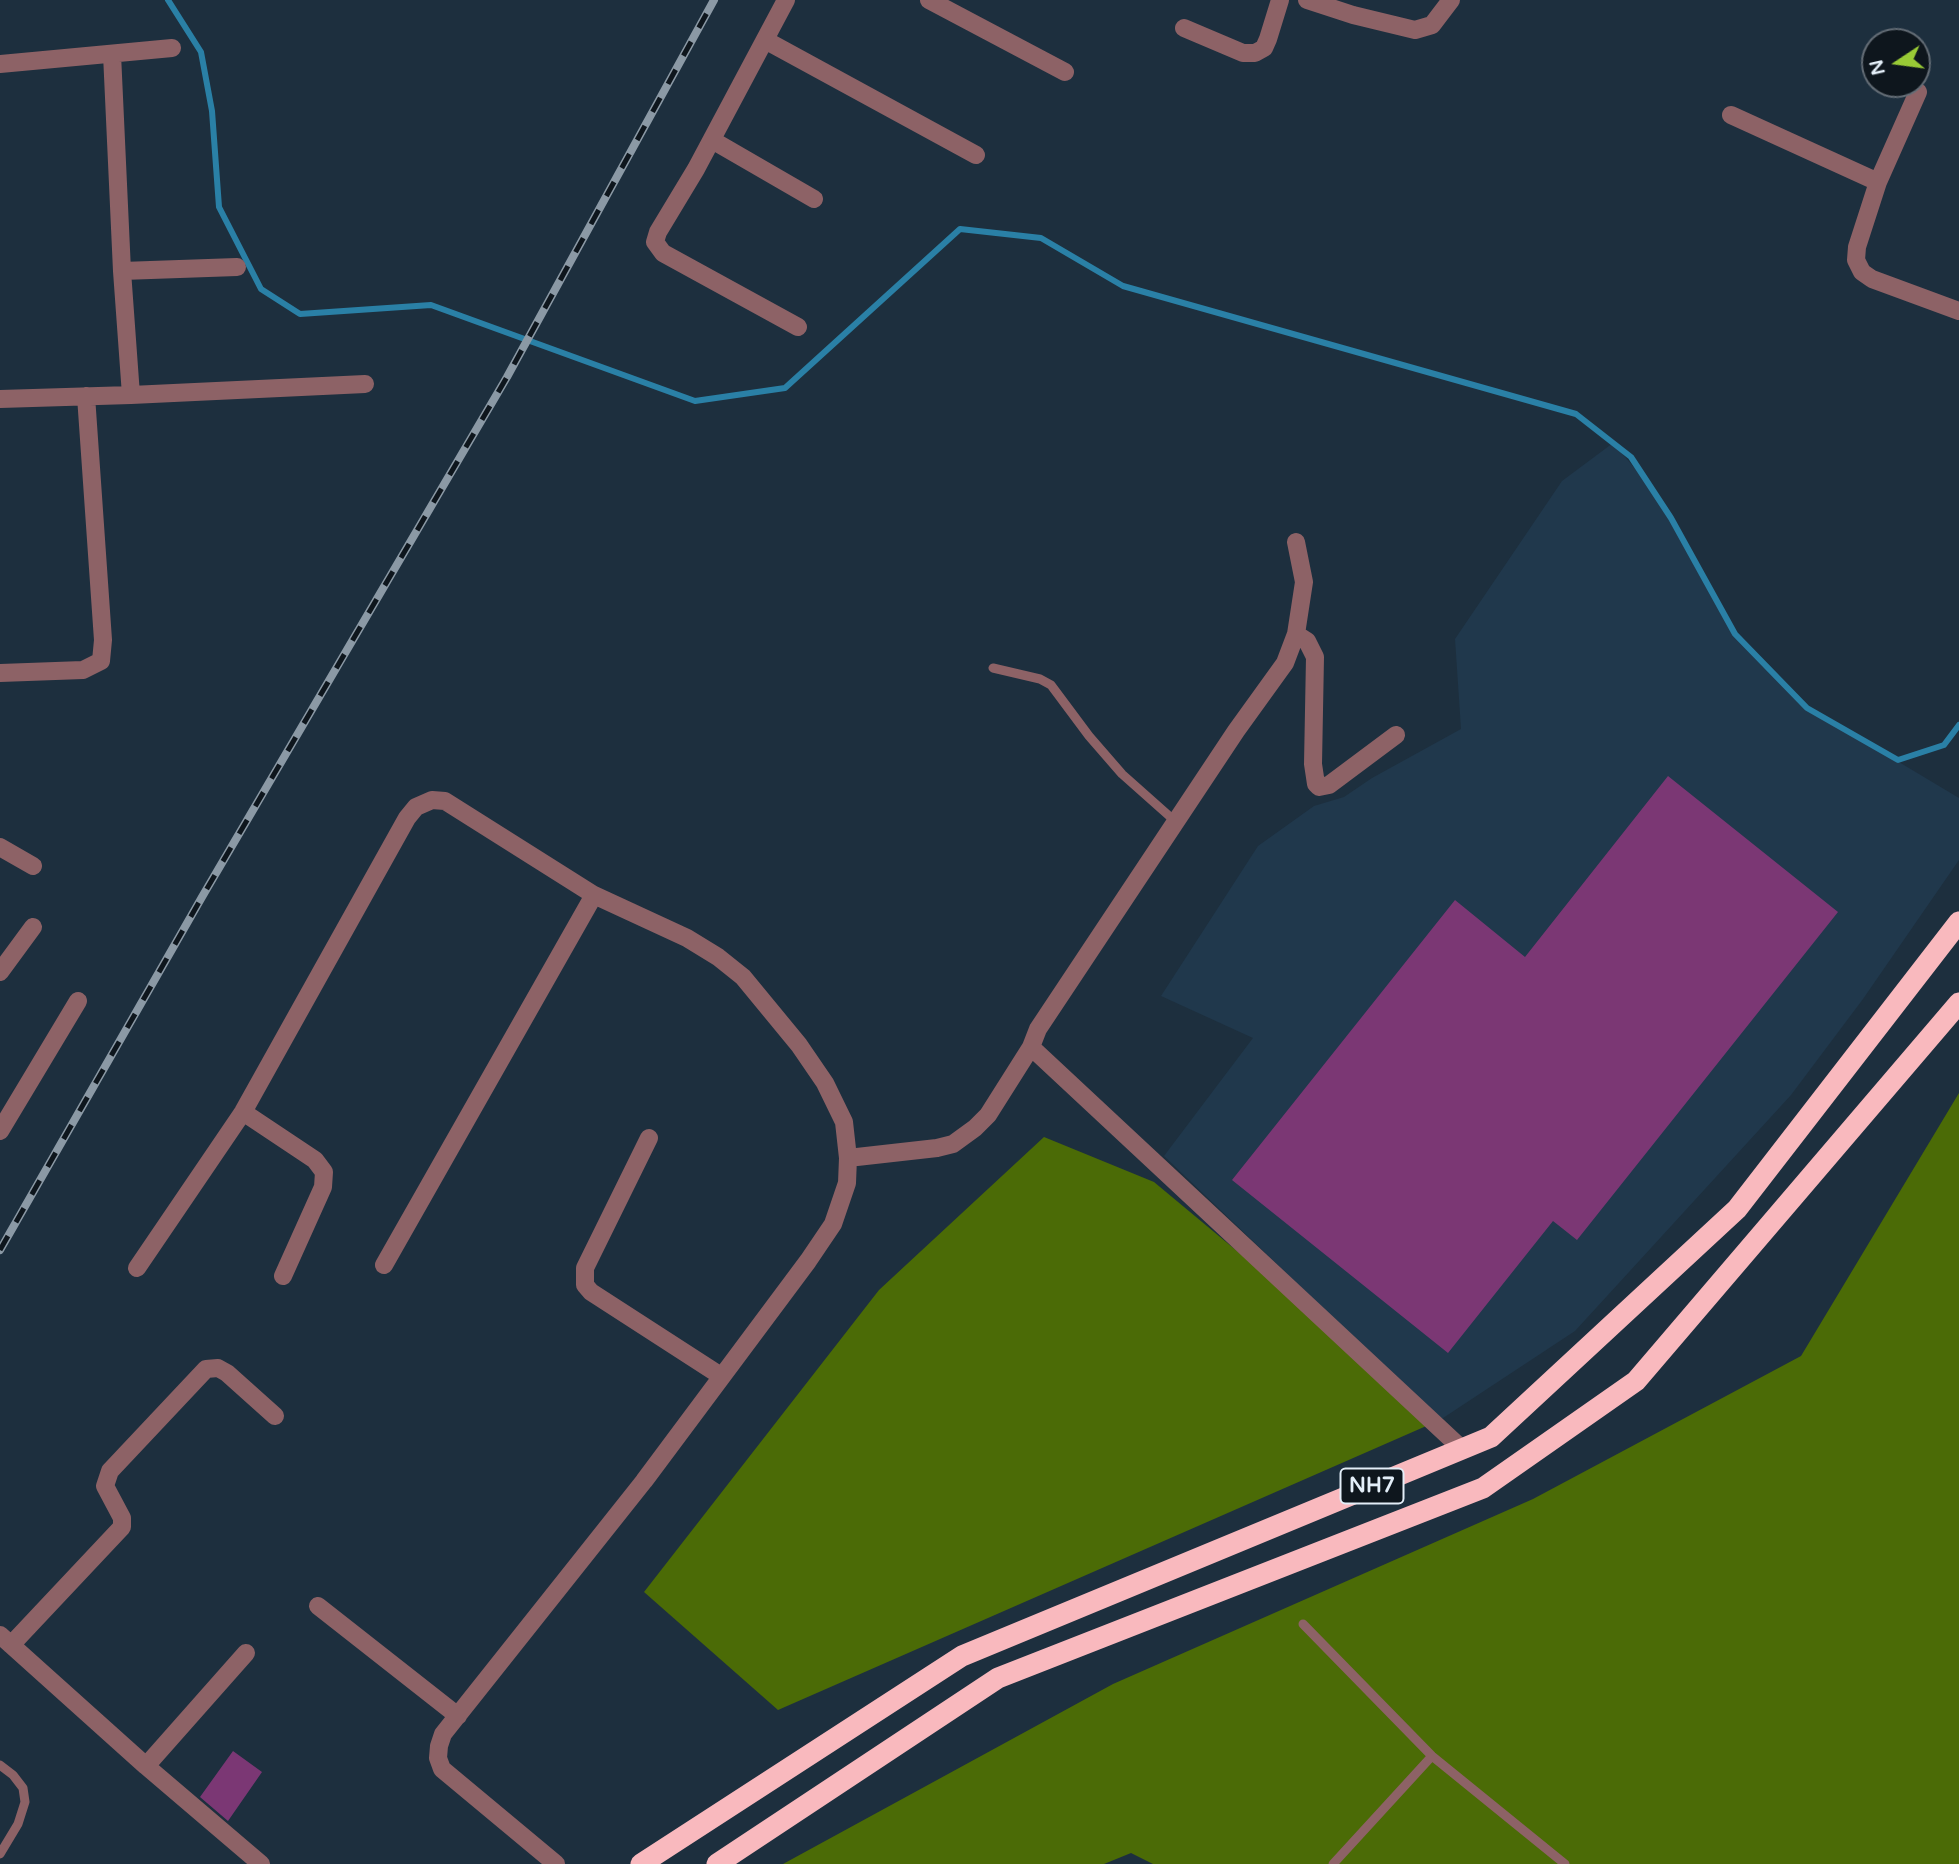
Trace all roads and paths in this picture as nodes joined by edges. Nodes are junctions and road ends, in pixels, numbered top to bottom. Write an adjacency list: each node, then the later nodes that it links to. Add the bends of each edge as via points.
1 (786, 0): 7 (street)
2 (929, 0): 11 (street)
3 (1279, 0): 6 (street, via 1264,48 1255,53 1243,53)
4 (1307, 0): 5 (street, via 1415,30 1432,25)
5 (1451, 0)
6 (1184, 28)
7 (765, 40): 14 (street); 15 (street)
8 (172, 48): 9 (street)
9 (112, 54): 10 (street); 19 (street)
10 (0, 64)
11 (1065, 72)
12 (1914, 98): 16 (street)
13 (1731, 115): 16 (street)
14 (712, 140): 17 (street); 21 (street, via 658,232 657,247)
15 (976, 155)
16 (1878, 182): 20 (street, via 1857,247 1856,260 1863,272)
17 (814, 199)
18 (237, 267): 19 (street)
19 (122, 271): 23 (street)
20 (1959, 311)
21 (798, 327)
22 (365, 384): 23 (street)
23 (131, 395): 24 (street)
24 (86, 396): 25 (street); 29 (street, via 101,661 83,670)
25 (0, 399)
26 (1296, 541): 27 (street, via 1304,582)
27 (1296, 634): 30 (street, via 1307,641 1315,657 1316,784 1329,785); 31 (street, via 1285,663)
28 (993, 668): 31 (lane, via 1051,685 1122,774)
29 (0, 673)
30 (1396, 736)
31 (1176, 822): 40 (street, via 1038,1029)
32 (0, 847): 33 (street)
33 (33, 866)
34 (594, 895): 41 (street, via 445,801 432,800 416,807); 44 (street, via 687,938 743,977 825,1083 844,1122); 45 (street)
35 (1959, 922): 50 (highway, NH7, via 1737,1209 1491,1437)
36 (33, 927): 37 (street)
37 (0, 972)
38 (78, 1001): 42 (street)
39 (1959, 1003): 63 (highway, NH7, via 1636,1381 1483,1488 998,1678)
40 (1031, 1047): 44 (street, via 988,1115 953,1144); 50 (street)
41 (243, 1112): 46 (street); 47 (street, via 315,1160 324,1172 323,1187)
42 (0, 1131)
43 (649, 1138): 48 (street, via 585,1268 585,1285)
44 (848, 1158): 48 (street, via 847,1183 833,1224)
45 (384, 1265)
46 (137, 1268)
47 (283, 1276)
48 (721, 1376): 55 (street)
49 (275, 1416): 53 (street, via 227,1373 206,1369 110,1471 104,1486 122,1518 122,1527)
50 (1462, 1449): 62 (highway, NH7, via 962,1656)
51 (318, 1606): 55 (street)
52 (1303, 1624): 56 (lane)
53 (6, 1640): 58 (street)
54 (246, 1653): 58 (street)
55 (458, 1716): 61 (street, via 439,1746 442,1769)
56 (1432, 1756): 64 (lane); 65 (lane)
57 (0, 1765): 59 (lane, via 23,1788 25,1802)
58 (146, 1766): 60 (street)
59 (0, 1854)
60 (261, 1864)
61 (556, 1864)
62 (641, 1864)
63 (717, 1864)
64 (1333, 1864)
65 (1565, 1864)

